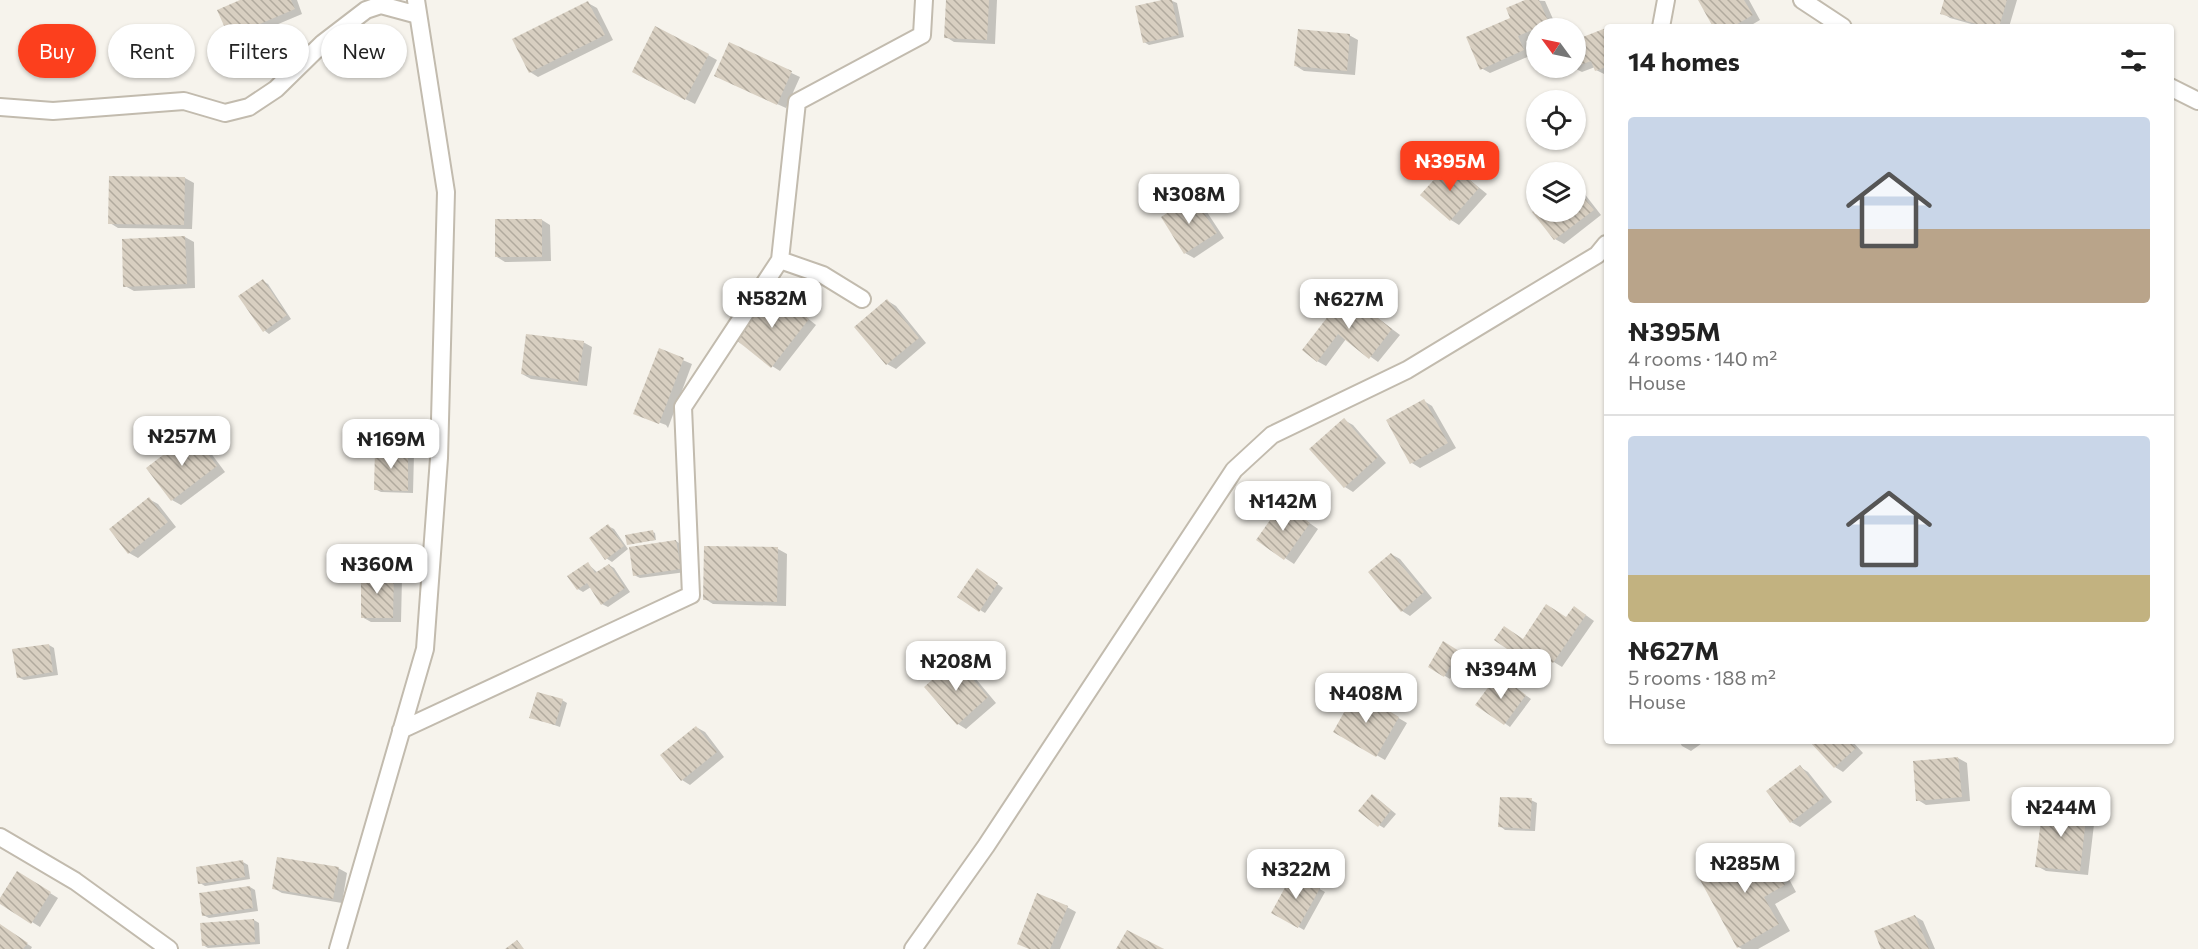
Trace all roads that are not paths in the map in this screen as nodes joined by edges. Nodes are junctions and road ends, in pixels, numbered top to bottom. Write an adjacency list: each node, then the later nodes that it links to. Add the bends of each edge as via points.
1 (924, 0): 11 (street, via 922,35 796,102)
2 (1666, 0): 5 (street)
3 (1803, 0): 6 (street)
4 (417, 7): 9 (street, via 381,5 366,10 323,43 276,89 249,107 225,113 184,101 53,111); 13 (street, via 446,192 439,458 424,649)
5 (1662, 24)
6 (1839, 24)
7 (2174, 89): 8 (street)
8 (2198, 101)
9 (0, 107)
10 (1604, 246): 17 (street, via 1597,255 1407,370 1272,435 1234,470 986,846)
11 (780, 260): 12 (street, via 823,275); 13 (street, via 683,407 691,595)
12 (862, 299)
13 (401, 730): 16 (street)
14 (0, 837): 15 (street, via 75,881)
15 (169, 949)
16 (338, 949)
17 (913, 949)

